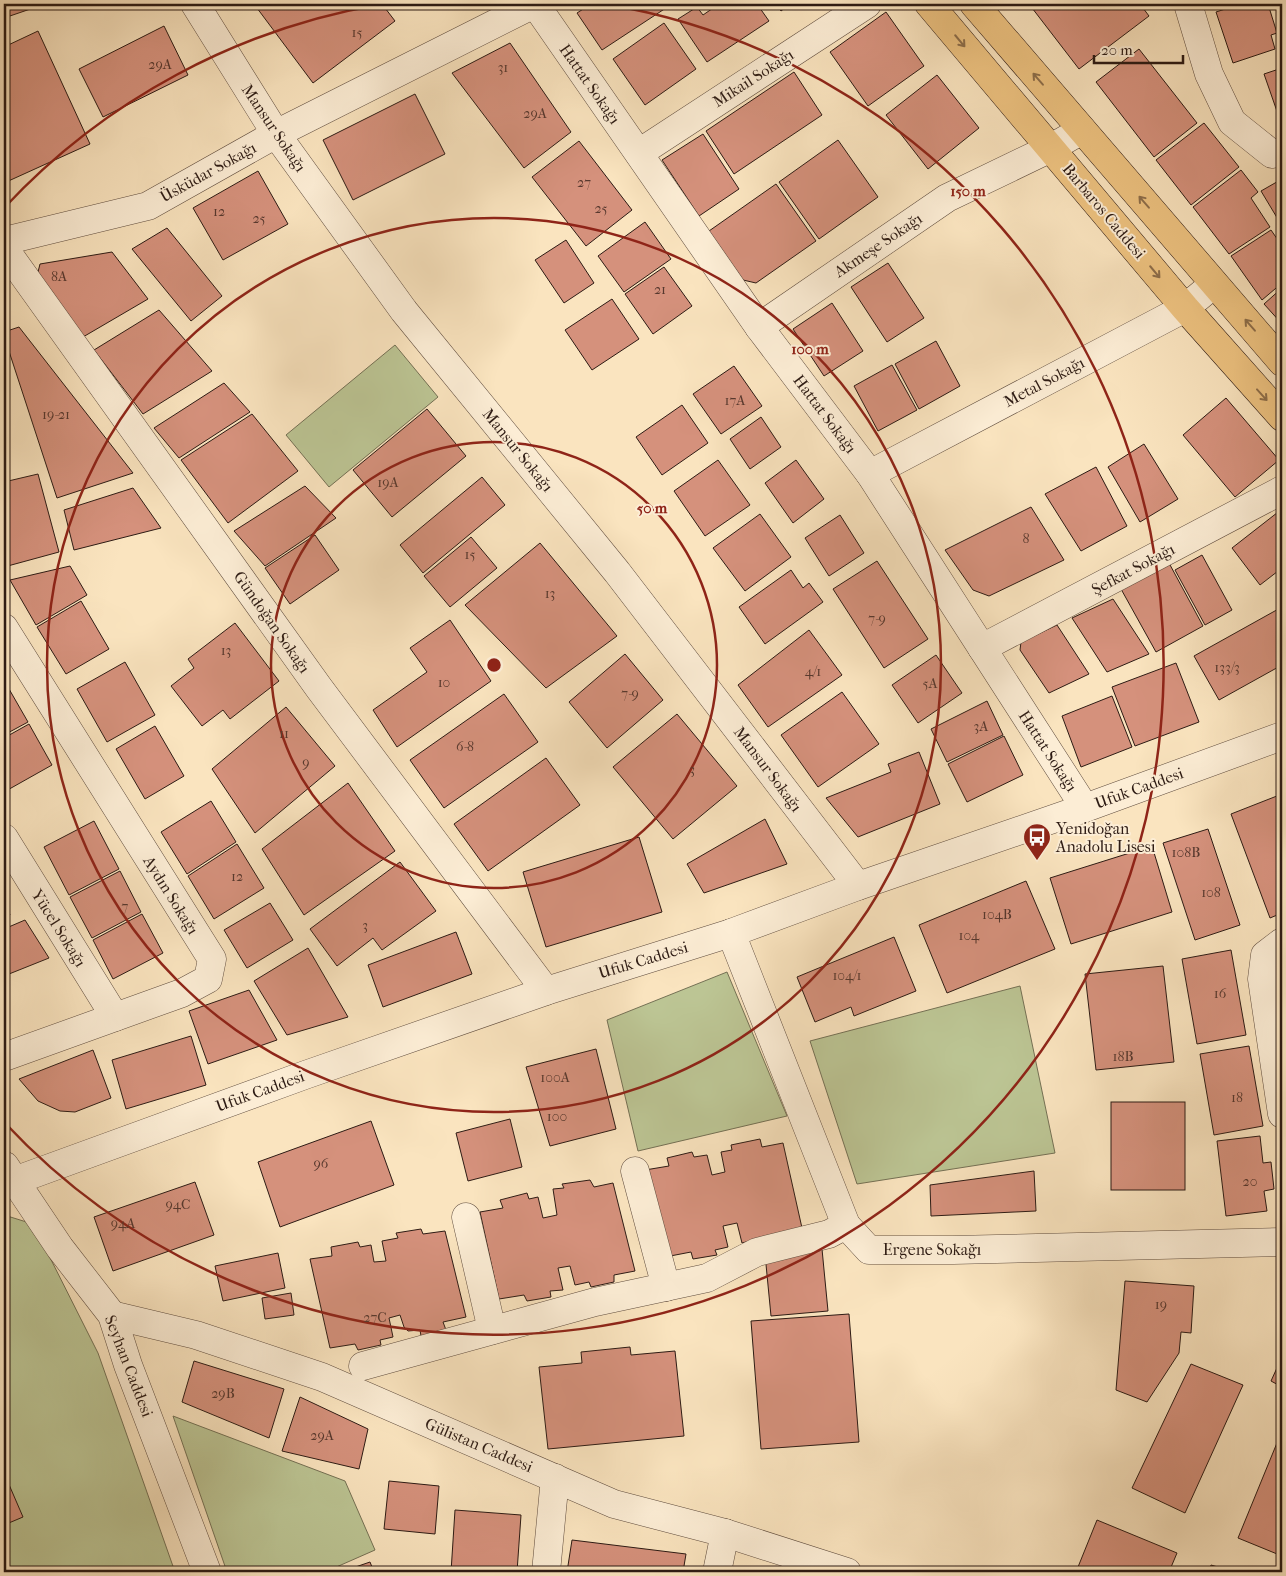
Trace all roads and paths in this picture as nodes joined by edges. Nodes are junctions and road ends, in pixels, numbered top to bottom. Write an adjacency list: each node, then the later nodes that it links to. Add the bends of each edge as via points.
1 (195, 4): 8 (street, Mansur Sokağı)
2 (534, 4): 8 (street, Üsküdar Sokağı); 11 (street, Hattat Sokağı)
3 (867, 4): 11 (street, Mikail Sokağı)
4 (929, 4): 9 (main road, Barbaros Caddesi, one-way to 9)
5 (974, 4): 7 (main road, one-way to 5)
6 (1188, 4): 10 (street, via 1209,74 1232,122 1272,154)
7 (1082, 130): 9 (street, Akmeşe Sokağı); 14 (main road, one-way to 7)
8 (276, 134): 12 (street, Üsküdar Sokağı, via 148,206); 26 (street, Mansur Sokağı, via 404,311 617,572)
9 (1051, 148): 15 (main road, Barbaros Caddesi, one-way to 15); 16 (street, Akmeşe Sokağı, via 947,198)
10 (1282, 152)
11 (639, 153): 16 (street, Hattat Sokağı)
12 (4, 241)
13 (4, 248): 29 (street, Gündoğan Sokağı, via 319,688)
14 (1214, 284): 15 (street, Metal Sokağı); 17 (main road, one-way to 14)
15 (1185, 308): 18 (main road, Barbaros Caddesi, one-way to 18); 19 (street, Metal Sokağı)
16 (758, 327): 19 (street, Hattat Sokağı)
17 (1282, 362)
18 (1282, 417)
19 (870, 474): 22 (street, Hattat Sokağı)
20 (1282, 490): 22 (street, Şefkat Sokağı)
21 (4, 628): 30 (street, Aydın Sokağı, via 212,959 208,979 182,993)
22 (982, 648): 24 (street, Hattat Sokağı)
23 (1282, 736): 24 (street, Ufuk Caddesi)
24 (1085, 808): 26 (street, Ufuk Caddesi)
25 (4, 838): 30 (street, Yücel Sokağı)
26 (858, 886): 27 (street, Ufuk Caddesi)
27 (731, 933): 29 (street, Ufuk Caddesi); 36 (street, Ergene Sokağı)
28 (1282, 942): 32 (street, via 1265,955 1262,979)
29 (546, 991): 34 (street, Ufuk Caddesi)
30 (115, 1017): 31 (street, Aydın Sokağı)
31 (4, 1057)
32 (1282, 1114)
33 (635, 1171): 38 (street)
34 (7, 1176): 39 (street, Seyhan Caddesi)
35 (466, 1217): 40 (street)
36 (846, 1225): 37 (street, Ergene Sokağı, via 869,1250); 38 (street, via 829,1234 757,1252 707,1278)
37 (1282, 1242)
38 (666, 1287): 40 (street)
39 (112, 1314): 42 (street, Gülistan Caddesi, via 196,1335 322,1377); 44 (street, Seyhan Caddesi, via 128,1365)
40 (492, 1330): 41 (street)
41 (363, 1366)
42 (555, 1478): 43 (street, Gülistan Caddesi, via 614,1504); 45 (street)
43 (726, 1533): 46 (street); 47 (street, Gülistan Caddesi)
44 (207, 1572)
45 (546, 1572)
46 (718, 1572)
47 (847, 1572)

